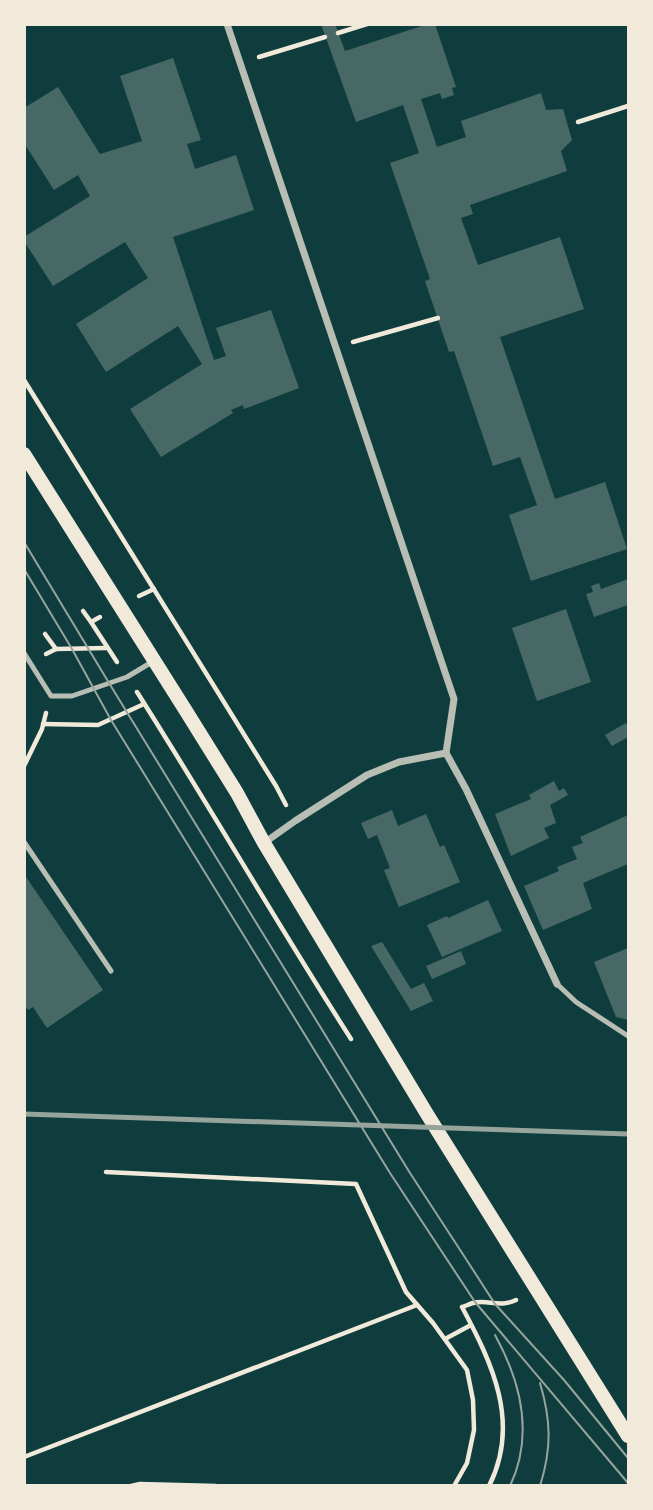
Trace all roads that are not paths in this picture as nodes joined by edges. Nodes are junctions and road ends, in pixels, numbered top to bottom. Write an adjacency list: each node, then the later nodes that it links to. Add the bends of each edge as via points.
1 (226, 26): 5 (street, via 454,698)
2 (24, 454): 4 (main road)
3 (24, 653): 4 (lane, via 51,696 72,696 127,677)
4 (155, 660): 7 (main road)
5 (446, 753): 7 (street, via 399,762 367,775); 9 (street)
6 (24, 842): 8 (lane)
7 (264, 844): 11 (main road)
8 (111, 971)
9 (557, 984): 10 (lane)
10 (628, 1036)
11 (628, 1436)

